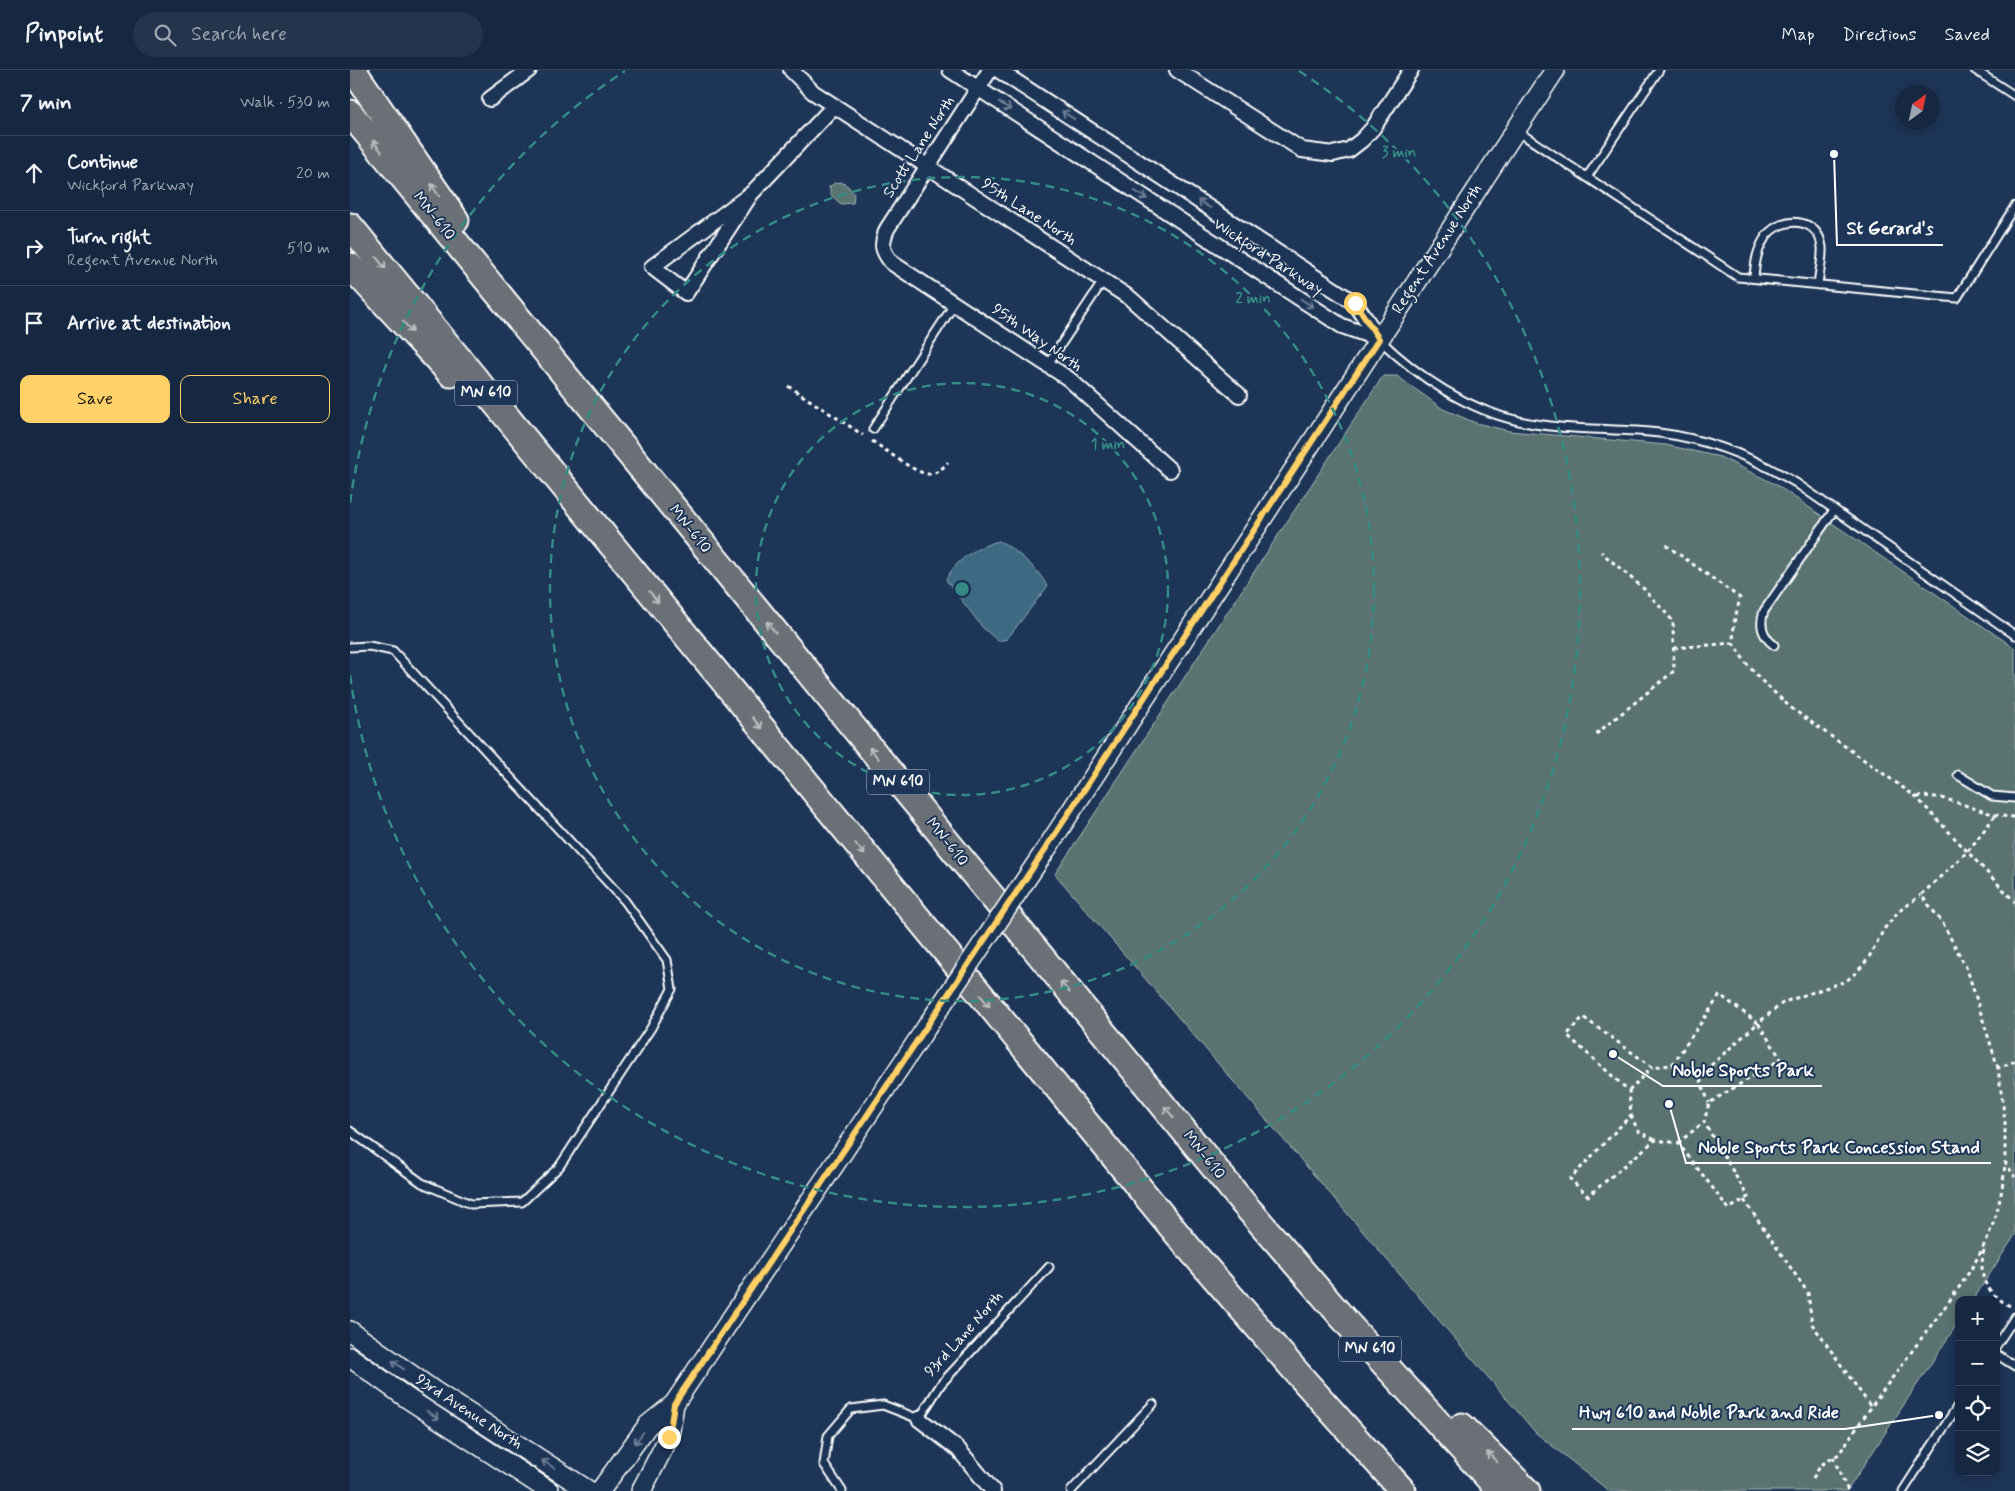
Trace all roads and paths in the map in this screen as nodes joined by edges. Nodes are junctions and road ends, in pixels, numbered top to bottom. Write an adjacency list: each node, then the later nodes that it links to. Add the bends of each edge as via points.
1 (353, 70): 30 (highway, one-way to 1)
2 (529, 70): 14 (street)
3 (791, 70): 15 (street, 95th Lane North, via 813,92)
4 (950, 70): 12 (street, Wickford Parkway)
5 (990, 70): 12 (street, Scott Lane North)
6 (998, 70): 29 (street, Wickford Parkway, one-way to 6, via 1355,303)
7 (1177, 70): 8 (street, via 1302,150 1333,154 1349,150 1362,140)
8 (1411, 70)
9 (1555, 70): 17 (street, Regent Avenue North)
10 (1659, 70): 19 (lane)
11 (1975, 70): 13 (lane)
12 (977, 88): 18 (street, Scott Lane North); 29 (street, Wickford Parkway, one-way to 29, via 1342,326)
13 (2015, 96)
14 (490, 99)
15 (834, 106): 18 (street, 95th Lane North); 20 (street)
16 (350, 114): 30 (highway, MN-610 / MN 610, one-way to 16)
17 (1515, 130): 19 (lane); 29 (street, Regent Avenue North)
18 (927, 166): 23 (street, Scott Lane North); 26 (street, 95th Lane North)
19 (1587, 177): 25 (lane, via 1738,277)
20 (751, 194): 20 (street, via 686,293 652,267 698,233)
21 (2015, 206): 27 (lane, via 1957,298)
22 (350, 226): 38 (highway, MN 610, one-way to 38)
23 (881, 244): 28 (street, 95th Way North, via 892,263)
24 (350, 266): 38 (highway, one-way to 38)
25 (1754, 278): 27 (lane); 27 (lane, via 1756,255 1766,236 1777,225 1790,220 1805,223 1818,234 1822,247)
26 (1103, 280): 31 (lane); 32 (street, 95th Lane North, via 1130,298)
27 (1818, 285)
28 (955, 303): 31 (street, 95th Way North); 33 (lane)
29 (1379, 339): 35 (lane, via 1422,374 1485,411 1519,421 1696,439 1761,462); 80 (street, Regent Avenue North, bridge, via 1044,851)
30 (552, 360): 69 (highway, MN-610 / MN 610, one-way to 30)
31 (1048, 364): 34 (street, 95th Way North)
32 (1239, 395)
33 (873, 429)
34 (1170, 470)
35 (1834, 510): 39 (lane); 41 (lane, via 1764,611 1761,628)
36 (1666, 545): 40 (path, via 1740,598)
37 (1601, 552): 43 (path, via 1644,589 1673,621)
38 (623, 560): 79 (highway, MN 610, one-way to 79, via 1157,1209)
39 (2015, 635)
40 (1733, 643): 43 (path); 46 (path, via 1746,663 1790,707)
41 (1774, 645)
42 (350, 647): 63 (lane, via 369,646 393,651 625,901 668,960 672,989 559,1167 522,1202 471,1204 422,1183)
43 (1674, 648): 44 (path, via 1674,671)
44 (1596, 734)
45 (1958, 775): 47 (lane, via 1992,796)
46 (1916, 797): 48 (path, via 1929,795); 50 (path)
47 (2015, 798)
48 (1994, 816): 49 (path); 50 (path)
49 (2015, 817)
50 (1968, 851): 51 (path); 52 (path)
51 (1921, 895): 53 (path, via 1898,912 1868,959 1852,977 1828,989 1784,1002); 57 (path, via 1942,922 1967,969)
52 (2015, 902)
53 (1758, 1023): 55 (path, via 1720,995); 58 (path); 60 (path, via 1781,1059)
54 (2015, 1061): 57 (path)
55 (1672, 1065): 56 (path); 58 (path)
56 (1652, 1067): 59 (path); 59 (path, via 1583,1017 1568,1035)
57 (1998, 1068): 66 (path, via 2005,1121)
58 (1699, 1076): 60 (path)
59 (1629, 1091): 61 (path)
60 (1709, 1103): 62 (path)
61 (1630, 1115): 64 (path, via 1638,1131); 64 (path, via 1570,1179 1588,1196)
62 (1704, 1122): 65 (path); 68 (path, via 1748,1197)
63 (350, 1132)
64 (1655, 1140): 65 (path)
65 (1678, 1143): 68 (path, via 1729,1209)
66 (2005, 1162): 67 (path); 70 (path, via 2004,1186)
67 (2015, 1177)
68 (1744, 1200): 82 (path, via 1808,1293 1812,1324)
69 (1244, 1204): 96 (highway, MN-610 / MN 610, via 1349,1326); 97 (highway, one-way to 69)
70 (1986, 1242): 72 (path, via 1980,1268 1982,1277 1989,1290); 82 (path, via 1975,1266)
71 (1049, 1267): 84 (lane, 93rd Lane North, via 941,1384)
72 (2015, 1310)
73 (2015, 1316): 75 (lane)
74 (350, 1331): 88 (street, 93rd Avenue North, one-way to 74, via 434,1391)
75 (1999, 1341)
76 (350, 1357): 87 (street, 93rd Avenue North, one-way to 87)
77 (2000, 1357): 78 (lane)
78 (2015, 1366)
79 (1300, 1376): 94 (highway); 95 (highway, MN 610)
80 (674, 1404): 89 (street, Regent Avenue North, one-way to 89, via 648,1426); 90 (street, Regent Avenue North, via 669,1437)
81 (1153, 1404): 93 (lane)
82 (1871, 1406): 85 (path, via 1839,1454)
83 (1955, 1410): 99 (lane)
84 (919, 1419): 91 (lane, via 882,1405 851,1409 828,1436 824,1464); 92 (street, via 958,1449)
85 (1833, 1457): 86 (path, via 1821,1465); 98 (path)
86 (1813, 1478)
87 (548, 1491)
88 (589, 1491)
89 (600, 1491)
90 (641, 1491)
91 (842, 1491)
92 (993, 1491)
93 (1071, 1491)
94 (1382, 1491)
95 (1403, 1491)
96 (1500, 1491)
97 (1527, 1491)
98 (1848, 1491)
99 (1903, 1491)

